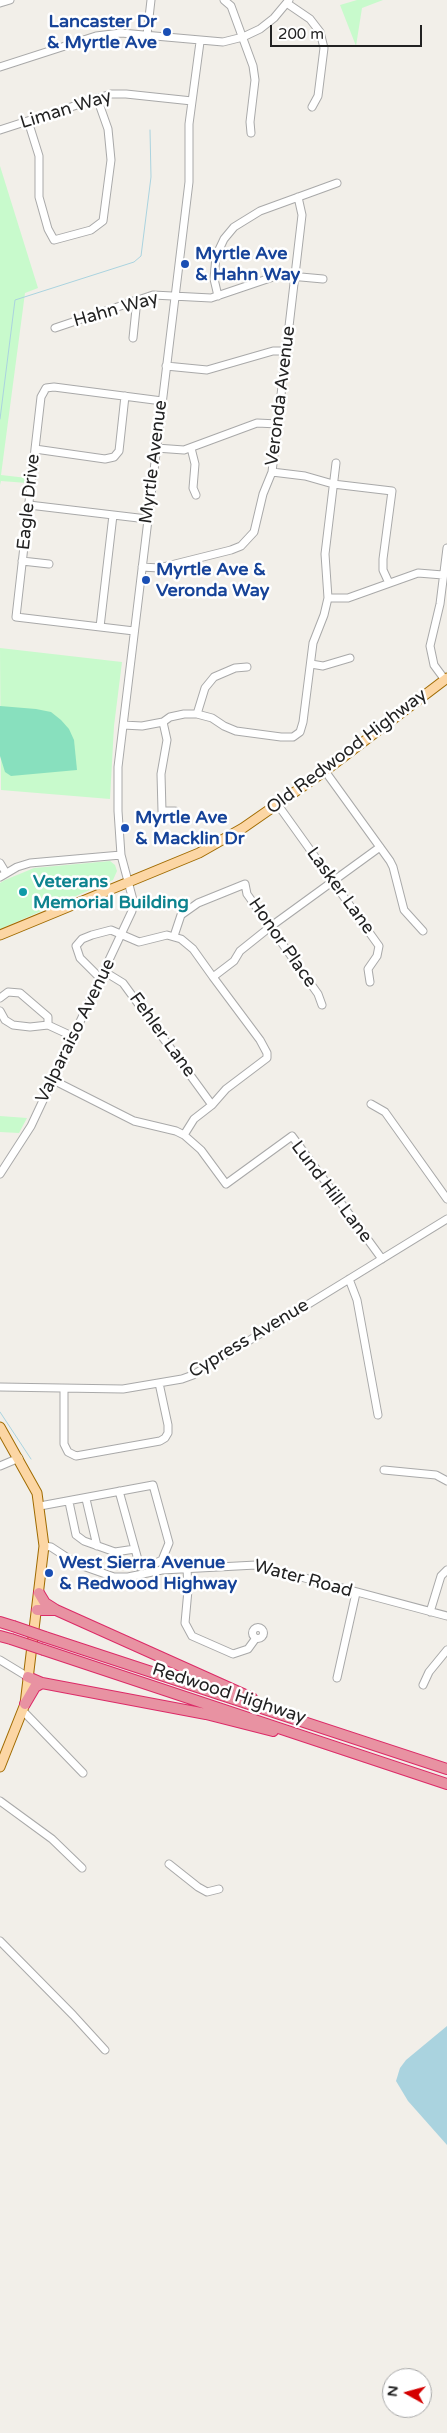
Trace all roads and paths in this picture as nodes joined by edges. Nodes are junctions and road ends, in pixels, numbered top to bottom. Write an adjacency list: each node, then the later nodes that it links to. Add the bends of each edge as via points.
1 (10, 0): 5 (street)
2 (151, 0): 6 (street)
3 (224, 0): 7 (street, via 231,6)
4 (288, 2): 7 (street, via 274,18); 12 (street, via 310,19 320,32 324,48 318,96)
5 (0, 3)
6 (146, 35): 8 (street); 9 (street, via 96,36)
7 (243, 37): 8 (street, via 223,42); 15 (street, via 253,66)
8 (200, 42): 11 (street, Myrtle Avenue)
9 (0, 67)
10 (97, 98): 11 (street, Liman Way, via 126,94); 13 (street, Liman Way); 13 (street, via 108,129 111,160 103,221 91,230 54,240 39,197 39,156)
11 (192, 101): 20 (street, Myrtle Avenue, via 188,136 189,182)
12 (312, 106)
13 (28, 121): 14 (street, Liman Way)
14 (0, 130)
15 (251, 133)
16 (338, 183): 17 (street)
17 (298, 197): 18 (street, Veronda Avenue, via 302,215); 21 (street, via 254,213 228,234 219,250 214,271)
18 (295, 276): 19 (street, Hahn Way); 21 (street, Hahn Way, via 274,276); 25 (street, Veronda Avenue)
19 (323, 279)
20 (174, 296): 21 (street, Hahn Way, via 203,299); 22 (street, Hahn Way, via 153,295); 26 (street, Myrtle Avenue)
21 (218, 296)
22 (133, 301): 23 (street, Hahn Way); 24 (street, via 136,309)
23 (55, 328)
24 (133, 338)
25 (287, 351): 26 (street, via 265,353 218,369); 29 (street, Veronda Avenue)
26 (166, 366): 28 (street, Myrtle Avenue)
27 (125, 396): 28 (street); 32 (street, Eagle Drive, via 46,388 41,397); 32 (street, via 119,451 114,457 105,459)
28 (162, 401): 30 (street, Myrtle Avenue)
29 (278, 424): 31 (street, via 257,423); 34 (street, Veronda Avenue)
30 (156, 448): 31 (street, via 179,451); 39 (street, Myrtle Avenue)
31 (191, 448): 36 (street)
32 (35, 449): 37 (street, Eagle Drive)
33 (336, 463): 35 (street)
34 (272, 472): 35 (street); 43 (street, Veronda Avenue, via 262,494 257,526 241,546 160,568)
35 (333, 484): 45 (street, via 392,491 383,559); 46 (street, via 325,554)
36 (196, 496)
37 (29, 505): 38 (street); 41 (street, Eagle Drive)
38 (113, 515): 39 (street); 47 (street)
39 (147, 520): 43 (street, Myrtle Avenue)
40 (447, 548): 44 (street)
41 (22, 561): 42 (street); 47 (street, Eagle Drive, via 16,617)
42 (50, 564)
43 (142, 567): 48 (street, Myrtle Avenue)
44 (444, 575): 45 (street, via 418,573); 52 (street, via 430,646 434,664)
45 (388, 583): 46 (street, via 348,598)
46 (328, 598): 50 (street, via 313,643)
47 (100, 627): 48 (street)
48 (134, 631): 55 (street, Myrtle Avenue)
49 (350, 658): 50 (street, via 324,666)
50 (311, 664): 53 (street, via 303,722 300,732 293,737 236,731)
51 (247, 667): 53 (street, via 235,668 214,677 205,688)
52 (446, 679): 56 (main road, Old Redwood Highway)
53 (197, 714): 54 (street, via 170,717)
54 (163, 722): 55 (street); 58 (street, via 167,740 161,774 162,812)
55 (123, 725): 60 (street, Myrtle Avenue, via 118,788)
56 (325, 771): 57 (main road, Old Redwood Highway); 59 (street)
57 (278, 805): 63 (main road, Old Redwood Highway, via 199,853); 64 (street, Lasker Lane)
58 (175, 811)
59 (380, 847): 64 (street); 66 (street, via 394,867 404,910)
60 (121, 855): 62 (street, via 42,861 17,867); 63 (street, Myrtle Avenue)
61 (0, 863): 62 (street)
62 (3, 875)
63 (128, 882): 67 (street, Valparaiso Avenue, via 132,911); 68 (main road, Old Redwood Highway)
64 (333, 882): 65 (street); 72 (street, Lasker Lane, via 379,946 377,956 368,969)
65 (270, 927): 69 (street, Honor Place, via 247,894 244,884 198,903 181,915); 71 (street, via 240,951 234,962); 74 (street, Honor Place, via 318,994)
66 (423, 930)
67 (123, 934): 69 (street, via 140,942); 70 (street, Valparaiso Avenue); 70 (street, Fehler Lane, via 102,931 78,943 80,958)
68 (0, 935)
69 (174, 936): 71 (street, via 193,949)
70 (103, 976): 77 (street, Valparaiso Avenue); 80 (street, Fehler Lane, via 123,983)
71 (213, 977): 80 (street, via 260,1040 267,1058 226,1089)
72 (370, 982)
73 (0, 998): 76 (street, via 8,992 20,993 48,1017)
74 (322, 1005)
75 (0, 1011): 76 (street, via 13,1025)
76 (48, 1025): 77 (street)
77 (74, 1037): 78 (street, Valparaiso Avenue)
78 (53, 1080): 81 (street, Lund Hill Lane, via 134,1121); 82 (street, Valparaiso Avenue, via 31,1126)
79 (371, 1104): 83 (street, via 386,1112)
80 (212, 1105): 81 (street, via 194,1119)
81 (184, 1135): 85 (street, Lund Hill Lane, via 201,1150 226,1184 292,1136)
82 (0, 1174)
83 (447, 1199)
84 (447, 1219): 85 (street, Cypress Avenue)
85 (382, 1259): 86 (street, Cypress Avenue)
86 (349, 1279): 87 (street, Cypress Avenue, via 193,1375); 90 (street, via 357,1300)
87 (159, 1383): 89 (street, Cypress Avenue, via 106,1390); 89 (street, via 168,1425 165,1438 76,1456 68,1452 64,1444)
88 (0, 1387): 89 (street, Cypress Avenue)
89 (64, 1389)
90 (378, 1415)
91 (0, 1427): 92 (main road)
92 (19, 1458): 93 (street); 99 (main road, via 36,1489)
93 (0, 1466)
94 (384, 1470): 95 (street, via 436,1475)
95 (447, 1481)
96 (119, 1491): 97 (street); 102 (street); 102 (street, via 152,1485 169,1543 162,1560 140,1567)
97 (86, 1499): 98 (street); 101 (street)
98 (69, 1502): 99 (street); 101 (street, via 76,1535)
99 (40, 1506): 100 (main road)
100 (44, 1546): 103 (street, Water Road, via 82,1566 119,1577); 105 (main road)
101 (97, 1546): 102 (street, via 115,1552)
102 (135, 1549)
103 (187, 1568): 106 (street, Water Road, via 256,1565); 113 (street, via 185,1623 192,1636 233,1654 248,1649)
104 (447, 1570): 109 (street, via 441,1576)
105 (39, 1592): 107 (main road); 108 (highway, via 45,1603)
106 (356, 1593): 109 (street, Water Road); 117 (street)
107 (37, 1610): 108 (highway); 116 (main road)
108 (56, 1610): 121 (highway)
109 (430, 1612): 110 (street, Water Road)
110 (447, 1616)
111 (0, 1622): 121 (highway, Redwood Highway, bridge)
112 (0, 1636): 122 (highway, Redwood Highway, bridge)
113 (256, 1638)
114 (447, 1650): 119 (street)
115 (0, 1660): 116 (street)
116 (28, 1677): 118 (highway); 120 (main road)
117 (337, 1678)
118 (42, 1683): 120 (highway, via 35,1687); 122 (highway, via 206,1714)
119 (423, 1685)
120 (24, 1707): 123 (main road); 125 (street)
121 (284, 1714): 124 (highway, Redwood Highway)
122 (323, 1742): 126 (highway, Redwood Highway)
123 (0, 1766)
124 (447, 1769)
125 (82, 1773)
126 (447, 1784)
127 (0, 1802): 129 (street, via 52,1839)
128 (169, 1864): 130 (street, via 207,1892)
129 (82, 1868)
130 (219, 1889)
131 (0, 1942): 132 (street)
132 (105, 2050)

